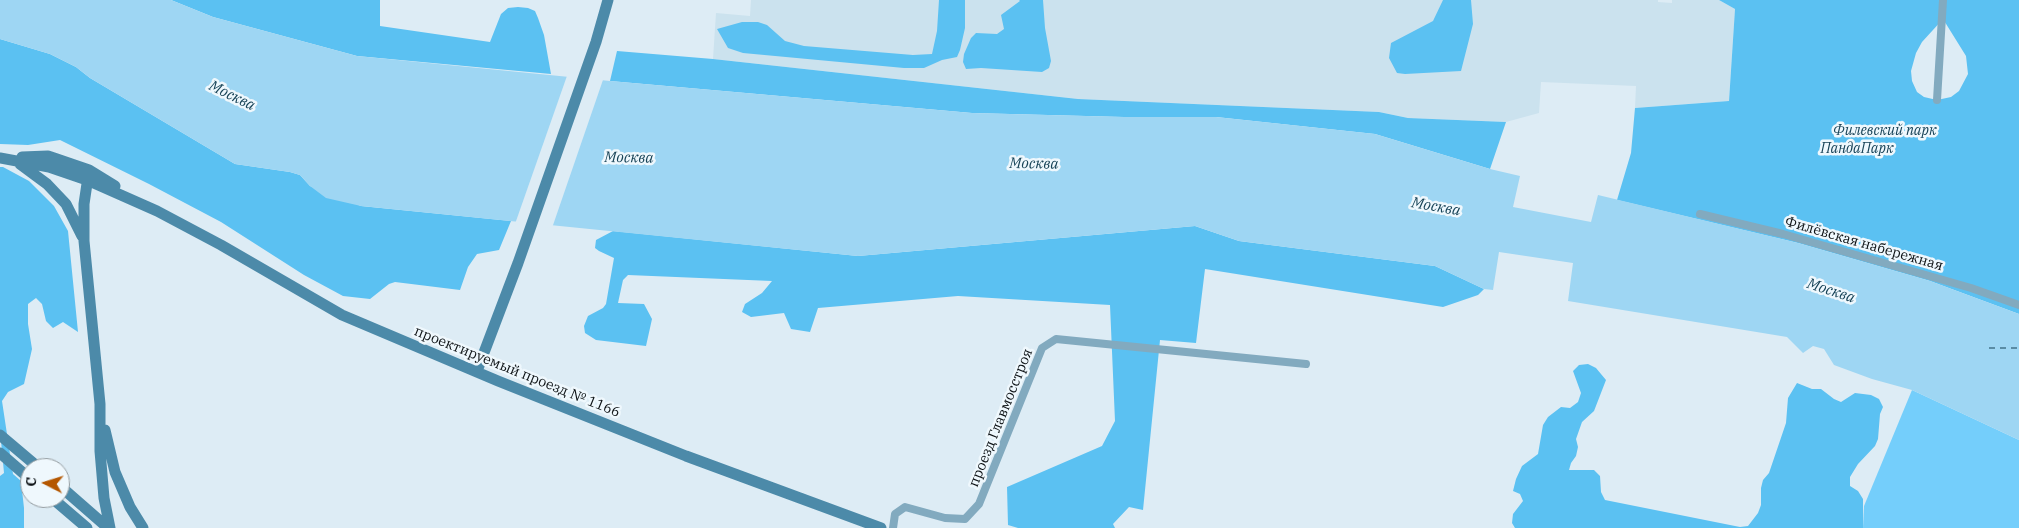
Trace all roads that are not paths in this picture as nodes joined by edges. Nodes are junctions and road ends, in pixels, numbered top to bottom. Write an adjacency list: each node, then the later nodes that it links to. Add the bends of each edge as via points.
1 (608, 0): 11 (street, via 518,263)
2 (1944, 0): 3 (street)
3 (1937, 100)
4 (0, 158): 5 (street, проектируемый проезд № 1166); 6 (street, via 48,156)
5 (15, 160): 6 (street, проектируемый проезд № 1166); 8 (street, via 47,184 66,204)
6 (88, 175): 8 (street); 11 (street, проектируемый проезд № 1166, via 221,245 342,315)
7 (1700, 214): 9 (street, Филёвская набережная, via 1753,225)
8 (84, 241): 12 (street)
9 (2019, 305)
10 (1306, 364): 23 (street, проезд Главмосстроя, via 1056,339 1042,348 979,504 965,519 945,518 905,506 895,514)
11 (477, 371): 22 (street, проектируемый проезд № 1166, via 686,456)
12 (100, 404): 20 (street, via 101,460); 21 (street, via 115,472)
13 (0, 435): 15 (street)
14 (0, 454): 16 (street)
15 (27, 458)
16 (20, 471)
17 (70, 495): 20 (street)
18 (64, 508): 19 (street)
19 (87, 528)
20 (109, 528)
21 (143, 528)
22 (881, 528)
23 (893, 528)

